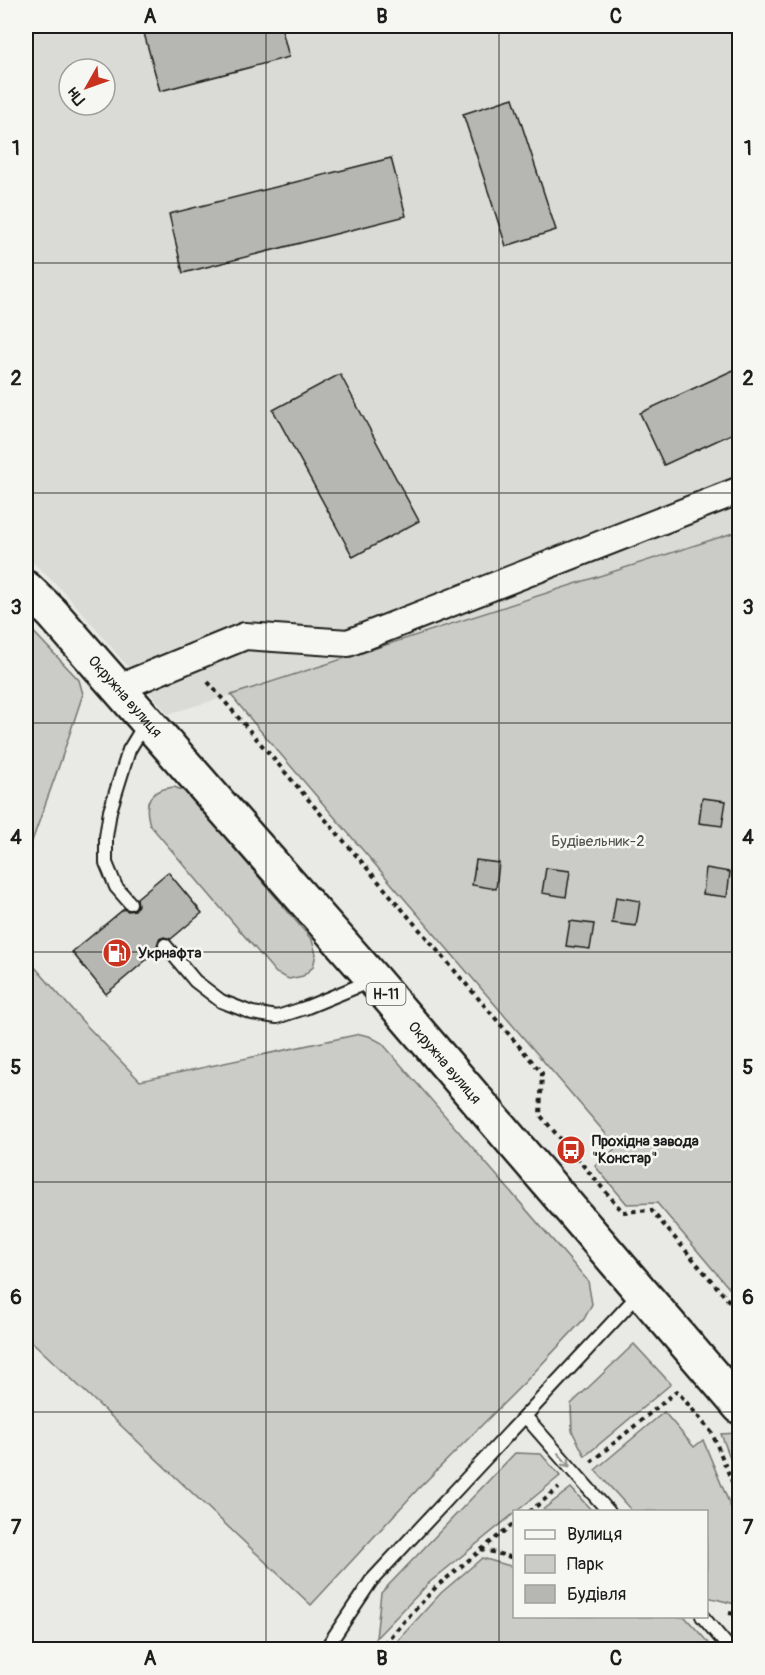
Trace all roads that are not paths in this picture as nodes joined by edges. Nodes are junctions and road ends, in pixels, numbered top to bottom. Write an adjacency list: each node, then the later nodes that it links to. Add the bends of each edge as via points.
1 (740, 490): 3 (street, via 348,643 244,636)
2 (26, 588): 3 (main road, Окружна вулиця / Н-11)
3 (118, 688): 4 (main road, Окружна вулиця / Н-11)
4 (147, 720): 5 (lane, via 129,750 106,837 106,862 116,887); 7 (main road, Окружна вулиця / Н-11)
5 (130, 903)
6 (165, 945): 7 (lane, via 195,981 221,1001 252,1013 277,1017)
7 (374, 980): 8 (main road, Окружна вулиця / Н-11)
8 (641, 1292): 9 (main road, Окружна вулиця / Н-11); 10 (lane)
9 (740, 1407)
10 (525, 1416): 11 (lane, one-way to 11); 13 (lane, via 371,1581)
11 (607, 1510)
12 (703, 1618): 14 (lane)
13 (325, 1650)
14 (731, 1650)

